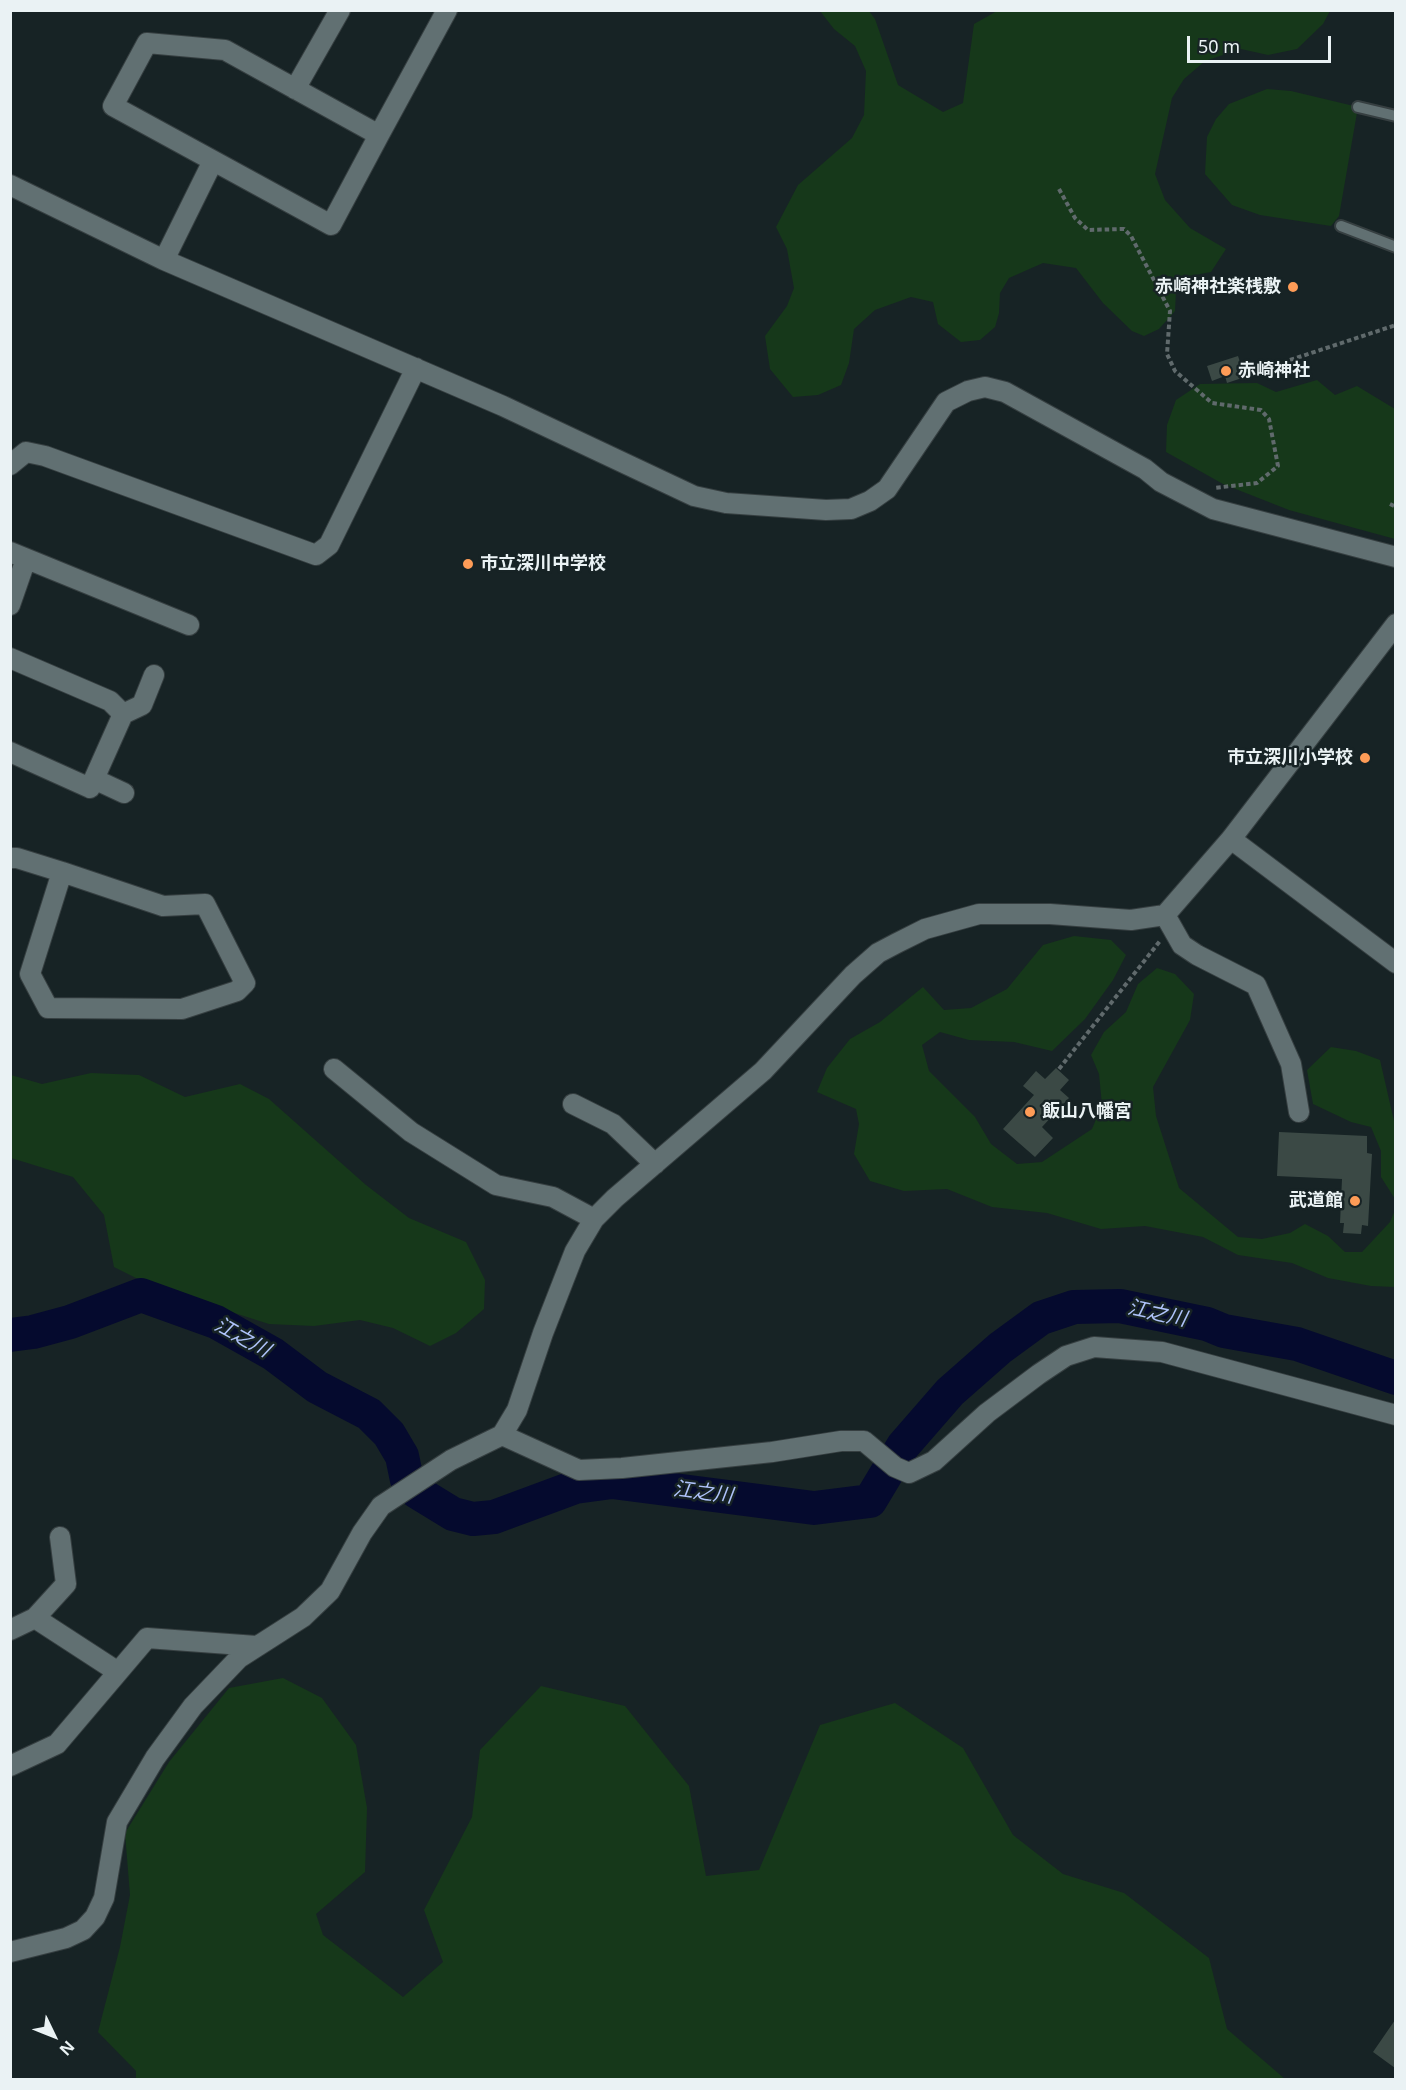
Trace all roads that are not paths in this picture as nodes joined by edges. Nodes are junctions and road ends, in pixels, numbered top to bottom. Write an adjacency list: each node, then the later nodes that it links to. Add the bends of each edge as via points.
1 (340, 10): 3 (street)
2 (447, 10): 6 (street)
3 (295, 89): 6 (street); 7 (street, via 225,50 147,43 113,106)
4 (1358, 106): 5 (lane)
5 (1395, 116)
6 (380, 135): 7 (street, via 330,225)
7 (212, 163): 11 (street)
8 (10, 185): 11 (street)
9 (1341, 226): 10 (lane)
10 (1395, 247)
11 (164, 260): 12 (street)
12 (416, 368): 13 (street, via 329,545 316,555 45,456 26,452); 15 (street, via 694,496 726,503 826,510 851,509 886,489 946,402 985,387 1005,392 1213,509)
13 (10, 465)
14 (18, 556): 16 (street); 18 (street)
15 (1395, 557)
16 (10, 605)
17 (1395, 624): 25 (street)
18 (189, 625)
19 (10, 658): 21 (street, via 110,700)
20 (154, 675): 21 (street, via 142,705)
21 (123, 714): 23 (street)
22 (10, 752): 23 (street, via 90,788)
23 (94, 779): 24 (street)
24 (124, 793)
25 (1231, 839): 28 (street); 29 (street)
26 (10, 858): 27 (street)
27 (62, 872): 27 (street, via 163,906 205,904 245,982 237,991 182,1010 48,1008 30,974)
28 (1168, 921): 32 (street, via 1182,945 1256,985 1291,1064); 33 (street, via 979,914 925,929 878,953 764,1071)
29 (1395, 963)
30 (334, 1069): 34 (street, via 411,1132 496,1185 553,1197)
31 (573, 1104): 33 (street, via 613,1124)
32 (1299, 1112)
33 (655, 1164): 34 (street)
34 (594, 1219): 36 (street, via 575,1251 517,1410)
35 (1395, 1415): 36 (street, via 1162,1352 1095,1347 1066,1356 1039,1374 987,1413 934,1461 909,1473 895,1467 864,1441 579,1470)
36 (502, 1435): 40 (street, via 451,1460 381,1506 330,1592 303,1617)
37 (60, 1537): 38 (street, via 66,1584)
38 (35, 1618): 39 (street); 41 (street)
39 (10, 1630)
40 (256, 1646): 41 (street, via 147,1638); 43 (street, via 239,1658 193,1706 122,1812 104,1898 95,1917 66,1938)
41 (118, 1672): 42 (street, via 57,1743)
42 (10, 1766)
43 (10, 1952)

